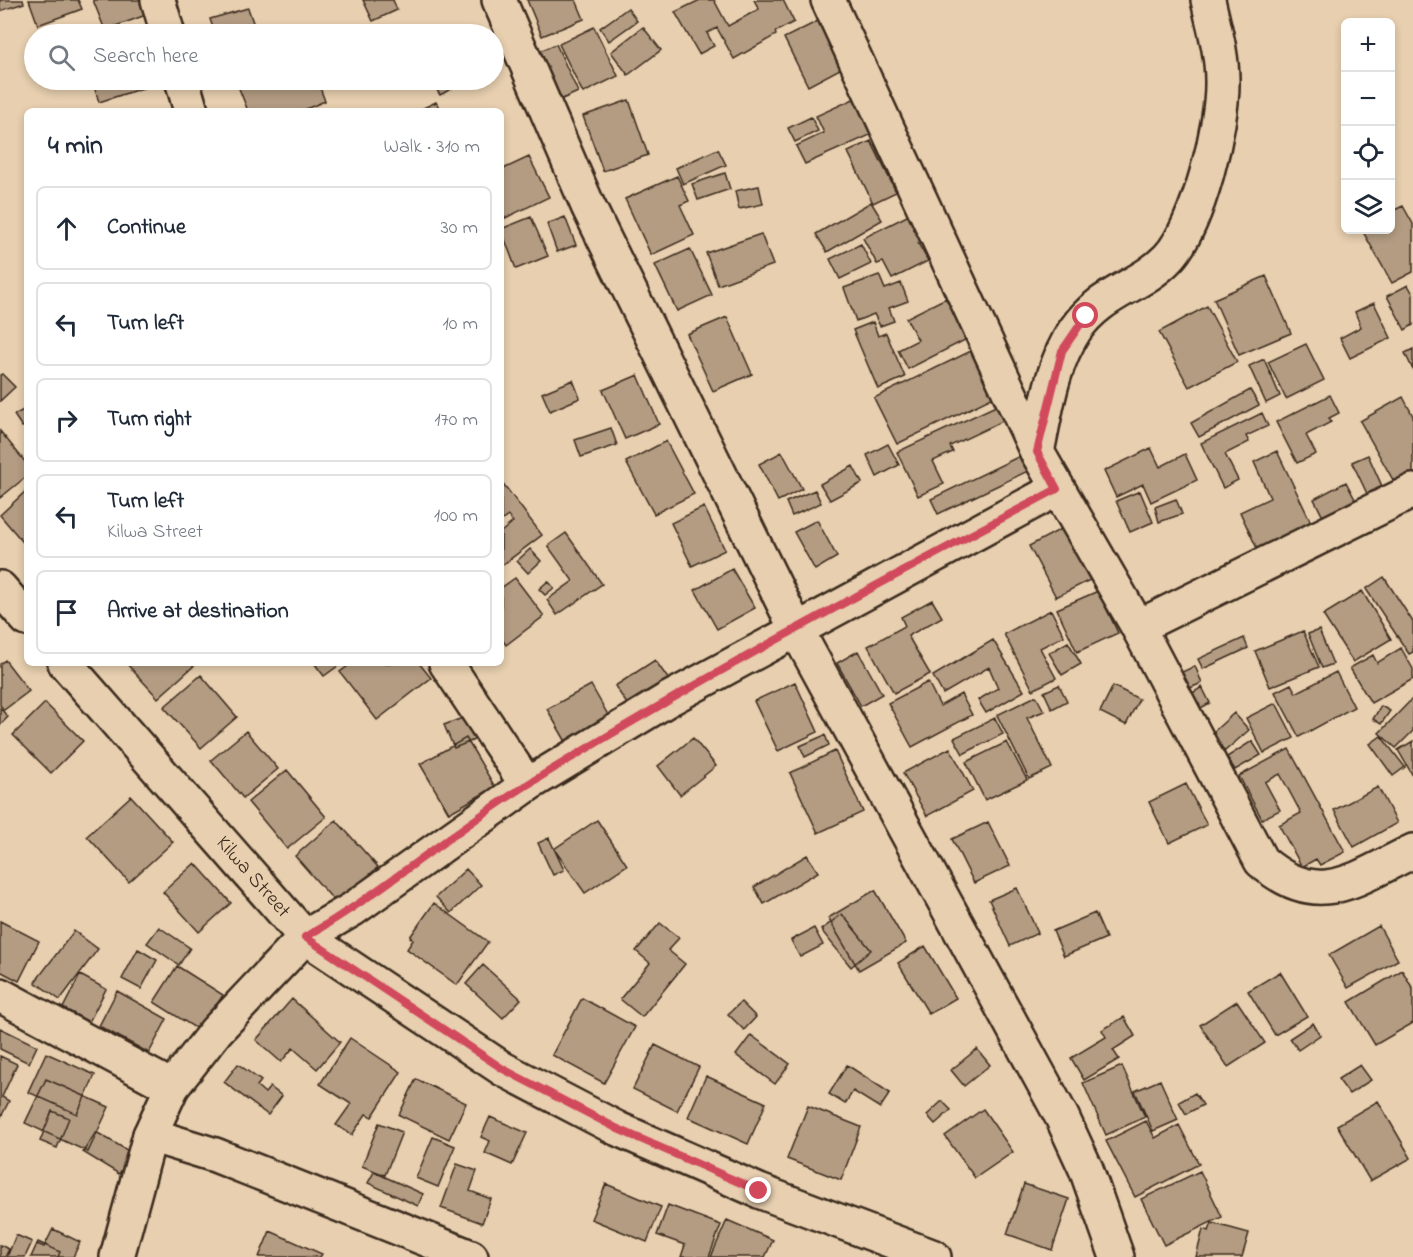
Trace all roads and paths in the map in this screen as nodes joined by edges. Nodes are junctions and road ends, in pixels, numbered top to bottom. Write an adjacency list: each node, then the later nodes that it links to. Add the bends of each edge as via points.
1 (158, 0): 5 (street)
2 (499, 0): 14 (street, via 588,206)
3 (828, 0): 8 (street)
4 (1208, 0): 8 (street, via 1219,47 1222,83 1205,174 1193,214 1169,256 1094,306 1062,351)
5 (165, 24)
6 (185, 90): 7 (street)
7 (190, 108)
8 (1037, 452): 9 (street)
9 (1057, 489): 13 (street); 14 (street)
10 (1413, 491): 13 (street)
11 (0, 588): 12 (street)
12 (24, 616)
13 (1138, 627): 18 (street, via 1261,861 1278,876 1296,885 1319,888 1345,883)
14 (796, 629): 17 (street, via 667,700); 26 (street, via 1062,1117 1086,1169)
15 (68, 666): 19 (street, Kilwa Street)
16 (448, 666): 17 (street)
17 (527, 785): 19 (street, via 353,909)
18 (1413, 851)
19 (305, 937): 21 (street, via 216,1031); 25 (street, Kilwa Street, via 503,1069 618,1129 759,1191)
20 (0, 995): 21 (street)
21 (172, 1088): 22 (street)
22 (150, 1135): 23 (street); 24 (street, via 215,1155)
23 (117, 1257)
24 (471, 1257)
25 (934, 1257)
26 (1117, 1257)

